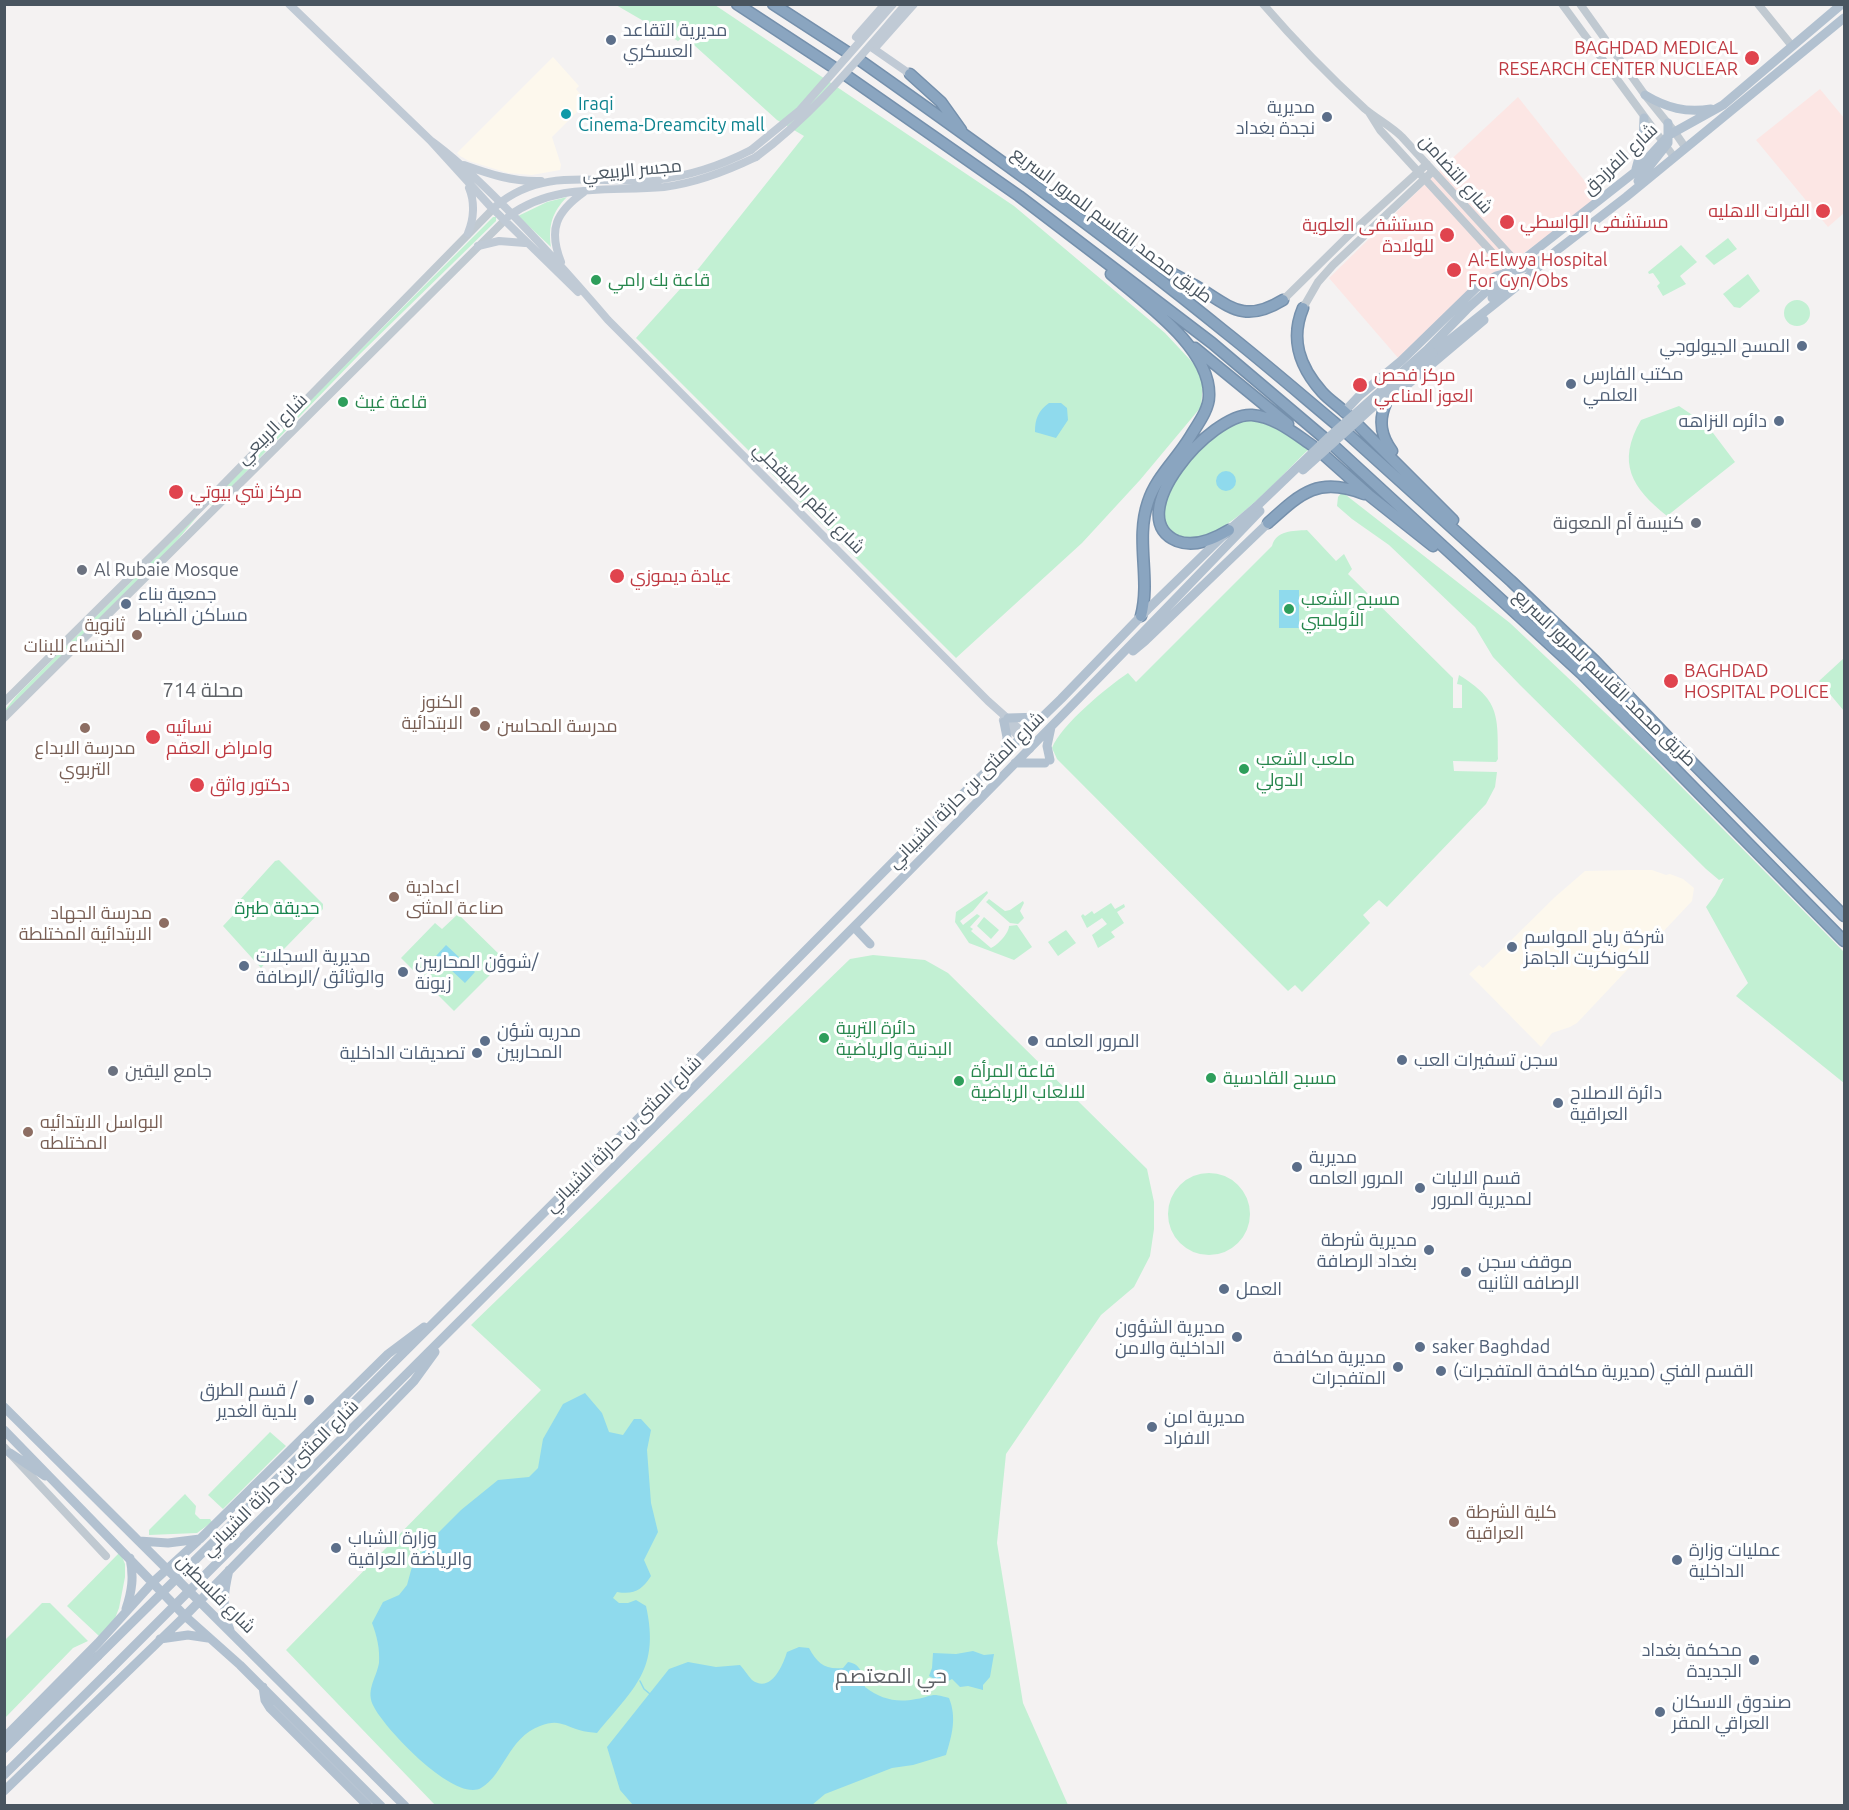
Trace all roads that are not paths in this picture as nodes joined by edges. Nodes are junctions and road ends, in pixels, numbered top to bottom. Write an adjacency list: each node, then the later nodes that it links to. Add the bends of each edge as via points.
1 (289, 4): 31 (main road, شارع ناظم الطبقجلي)
2 (737, 4): 20 (highway)
3 (773, 4): 18 (highway)
4 (885, 4): 16 (main road)
5 (893, 4): 34 (main road, مجسر الربيعي, bridge, via 800,110)
6 (906, 4): 34 (main road, مجسر الربيعي, bridge, via 807,115)
7 (914, 4): 21 (main road, via 873,48)
8 (1263, 4): 25 (street, شارع التضامن, via 1294,40)
9 (1562, 4): 15 (street)
10 (1580, 4): 13 (street)
11 (1758, 4): 17 (street)
12 (1842, 4): 17 (main road, شارع الفرزدق)
13 (1585, 12): 15 (street); 23 (street)
14 (1845, 18): 33 (main road, شارع الفرزدق)
15 (1574, 21): 26 (street)
16 (858, 38)
17 (1792, 46): 24 (main road, شارع الفرزدق)
18 (846, 52)
19 (861, 61): 30 (highway, طريق محمد القاسم للمرور السريع)
20 (833, 67)
21 (910, 74): 30 (highway, via 941,102)
22 (847, 76): 45 (highway, طريق محمد القاسم للمرور السريع)
23 (1645, 95): 24 (main road, via 1660,104 1684,110); 29 (street)
24 (1720, 107): 29 (main road, شارع الفرزدق)
25 (1367, 110): 27 (street, شارع التضامن); 28 (street, شارع التضامن)
26 (1644, 118): 32 (street); 40 (main road, via 1643,143)
27 (1387, 123): 28 (street); 37 (street, شارع التضامن)
28 (1380, 130): 39 (street, شارع التضامن)
29 (1671, 130): 32 (main road, شارع الفرزدق); 33 (street)
30 (965, 135): 52 (highway, طريق محمد القاسم للمرور السريع)
31 (430, 140): 36 (main road, شارع ناظم الطبقجلي); 43 (main road, شارع ناظم الطبقجلي)
32 (1663, 145): 35 (street); 40 (main road, شارع الفرزدق); 46 (main road)
33 (1685, 147): 35 (main road, شارع الفرزدق)
34 (753, 154): 41 (main road, مجسر الربيعي, via 673,178); 44 (main road, مجسر الربيعي, via 718,174 686,183)
35 (1674, 157): 46 (main road, شارع الفرزدق)
36 (460, 164): 41 (main road, via 511,180); 47 (main road, شارع ناظم الطبقجلي)
37 (1427, 164): 38 (street, شارع التضامن); 39 (street)
38 (1433, 171): 42 (street); 57 (street, شارع التضامن)
39 (1418, 172): 42 (street, شارع التضامن); 59 (street)
40 (1635, 172): 57 (main road, شارع الفرزدق)
41 (562, 179): 47 (main road, مجسر الربيعي, via 521,191)
42 (1424, 179): 57 (street, شارع التضامن); 60 (street, via 1333,265)
43 (464, 180): 48 (main road, شارع ناظم الطبقجلي); 51 (main road, via 473,204)
44 (585, 191): 49 (main road, مجسر الربيعي, via 548,195); 56 (main road, via 568,203 554,230)
45 (1019, 196): 62 (highway); 72 (highway, طريق محمد القاسم للمرور السريع, via 1212,343)
46 (1626, 196): 55 (main road, شارع الفرزدق)
47 (500, 203): 48 (main road, شارع الربيعي); 49 (main road, شارع ناظم الطبقجلي)
48 (493, 209): 50 (main road, شارع ناظم الطبقجلي); 51 (street, شارع الربيعي)
49 (512, 214): 50 (main road, شارع الربيعي); 56 (main road, شارع ناظم الطبقجلي)
50 (504, 221): 53 (main road, شارع ناظم الطبقجلي); 54 (street, شارع الربيعي)
51 (468, 233): 77 (street, شارع الربيعي)
52 (1098, 234): 59 (highway, via 1196,286 1223,305 1260,311); 69 (highway, طريق محمد القاسم للمرور السريع)
53 (527, 244): 54 (main road, via 499,241); 61 (main road, شارع ناظم الطبقجلي)
54 (478, 246): 79 (street, شارع الربيعي)
55 (1556, 251): 57 (main road, via 1529,267); 58 (main road, شارع الفرزدق)
56 (564, 268): 61 (main road, شارع ناظم الطبقجلي)
57 (1514, 268): 63 (main road, شارع الفرزدق, via 1467,309); 64 (main road, via 1476,288)
58 (1519, 285): 63 (main road, شارع الفرزدق); 65 (main road, via 1507,302)
59 (1283, 300)
60 (1303, 308): 68 (highway, via 1296,339 1305,368 1322,392)
61 (606, 318): 89 (main road, شارع ناظم الطبقجلي)
62 (1179, 335): 81 (highway, via 1313,446 1278,423 1249,414 1226,421 1195,448 1165,487 1158,513 1161,526 1172,538 1189,543 1204,542); 84 (highway, via 1201,364 1209,398 1196,427 1157,480 1148,501 1142,536 1145,588)
63 (1431, 350): 78 (main road, bridge, via 1329,437)
64 (1360, 395): 66 (main road); 68 (main road)
65 (1386, 404): 67 (main road); 75 (highway, via 1381,414 1383,435)
66 (1356, 405)
67 (1375, 410)
68 (1346, 413)
69 (1336, 424)
70 (1358, 425): 75 (highway)
71 (1348, 435): 82 (highway, طريق محمد القاسم للمرور السريع)
72 (1323, 437)
73 (1335, 447): 83 (highway, طريق محمد القاسم للمرور السريع)
74 (1325, 456): 76 (highway)
75 (1410, 476): 82 (highway)
76 (1370, 496): 80 (highway, via 1336,485 1321,487 1296,498); 83 (highway)
77 (201, 507): 79 (street); 86 (street, شارع الربيعي)
78 (1258, 509): 81 (main road, شارع المثنى بن حارثة الشيباني); 85 (main road, شارع المثنى بن حارثة الشيباني)
79 (208, 515): 88 (street, شارع الربيعي)
80 (1268, 523): 85 (main road, via 1145,641)
81 (1229, 530): 84 (main road, شارع المثنى بن حارثة الشيباني)
82 (1511, 581): 95 (highway, طريق محمد القاسم للمرور السريع, via 1595,661)
83 (1498, 597): 97 (highway, طريق محمد القاسم للمرور السريع, via 1590,682)
84 (1141, 616): 87 (main road, شارع المثنى بن حارثة الشيباني)
85 (1107, 670): 90 (main road, شارع المثنى بن حارثة الشيباني)
86 (4, 702)
87 (1042, 717): 89 (main road); 91 (main road, شارع المثنى بن حارثة الشيباني)
88 (4, 718)
89 (1006, 720): 91 (main road, شارع ناظم الطبقجلي); 93 (main road)
90 (1051, 727): 92 (main road, شارع المثنى بن حارثة الشيباني); 94 (main road, via 1048,761)
91 (1022, 736): 92 (main road, شارع ناظم الطبقجلي); 93 (main road, شارع المثنى بن حارثة الشيباني)
92 (1032, 746): 94 (main road, شارع المثنى بن حارثة الشيباني)
93 (1005, 753): 99 (main road, شارع المثنى بن حارثة الشيباني)
94 (1015, 764): 96 (main road, شارع المثنى بن حارثة الشيباني)
95 (1845, 916)
96 (854, 927): 98 (main road); 100 (main road, شارع المثنى بن حارثة الشيباني)
97 (1845, 941)
98 (870, 944)
99 (452, 1305): 105 (main road, via 388,1354); 122 (main road, شارع المثنى بن حارثة الشيباني, bridge)
100 (454, 1326): 110 (main road, via 414,1381); 123 (main road, شارع المثنى بن حارثة الشيباني, bridge)
101 (4, 1407): 106 (main road, شارع فلسطين)
102 (4, 1430): 104 (main road, شارع فلسطين)
103 (7, 1450): 104 (main road); 107 (street)
104 (55, 1481): 108 (main road, شارع فلسطين)
105 (200, 1539): 106 (main road); 109 (main road)
106 (139, 1541): 109 (main road, شارع فلسطين)
107 (106, 1556)
108 (130, 1558): 111 (main road, شارع فلسطين); 113 (main road, via 132,1587)
109 (167, 1569): 111 (main road); 112 (main road, شارع فلسطين)
110 (229, 1569): 112 (main road); 115 (main road, via 224,1612)
111 (153, 1582): 113 (main road); 114 (main road, شارع فلسطين)
112 (199, 1601): 114 (main road); 115 (main road, شارع فلسطين)
113 (125, 1612): 121 (main road)
114 (185, 1616): 116 (main road); 117 (main road, شارع فلسطين)
115 (231, 1632): 118 (main road, شارع فلسطين)
116 (160, 1639): 117 (main road, via 198,1636); 124 (main road)
117 (217, 1644): 119 (main road, شارع فلسطين)
118 (253, 1654): 119 (main road, via 243,1655); 127 (main road, شارع فلسطين)
119 (240, 1665): 120 (main road, شارع فلسطين)
120 (263, 1687): 125 (main road, via 270,1708); 126 (main road, شارع فلسطين)
121 (4, 1738)
122 (4, 1749)
123 (4, 1775)
124 (4, 1791)
125 (366, 1803): 126 (main road)
126 (380, 1806)
127 (405, 1806)

